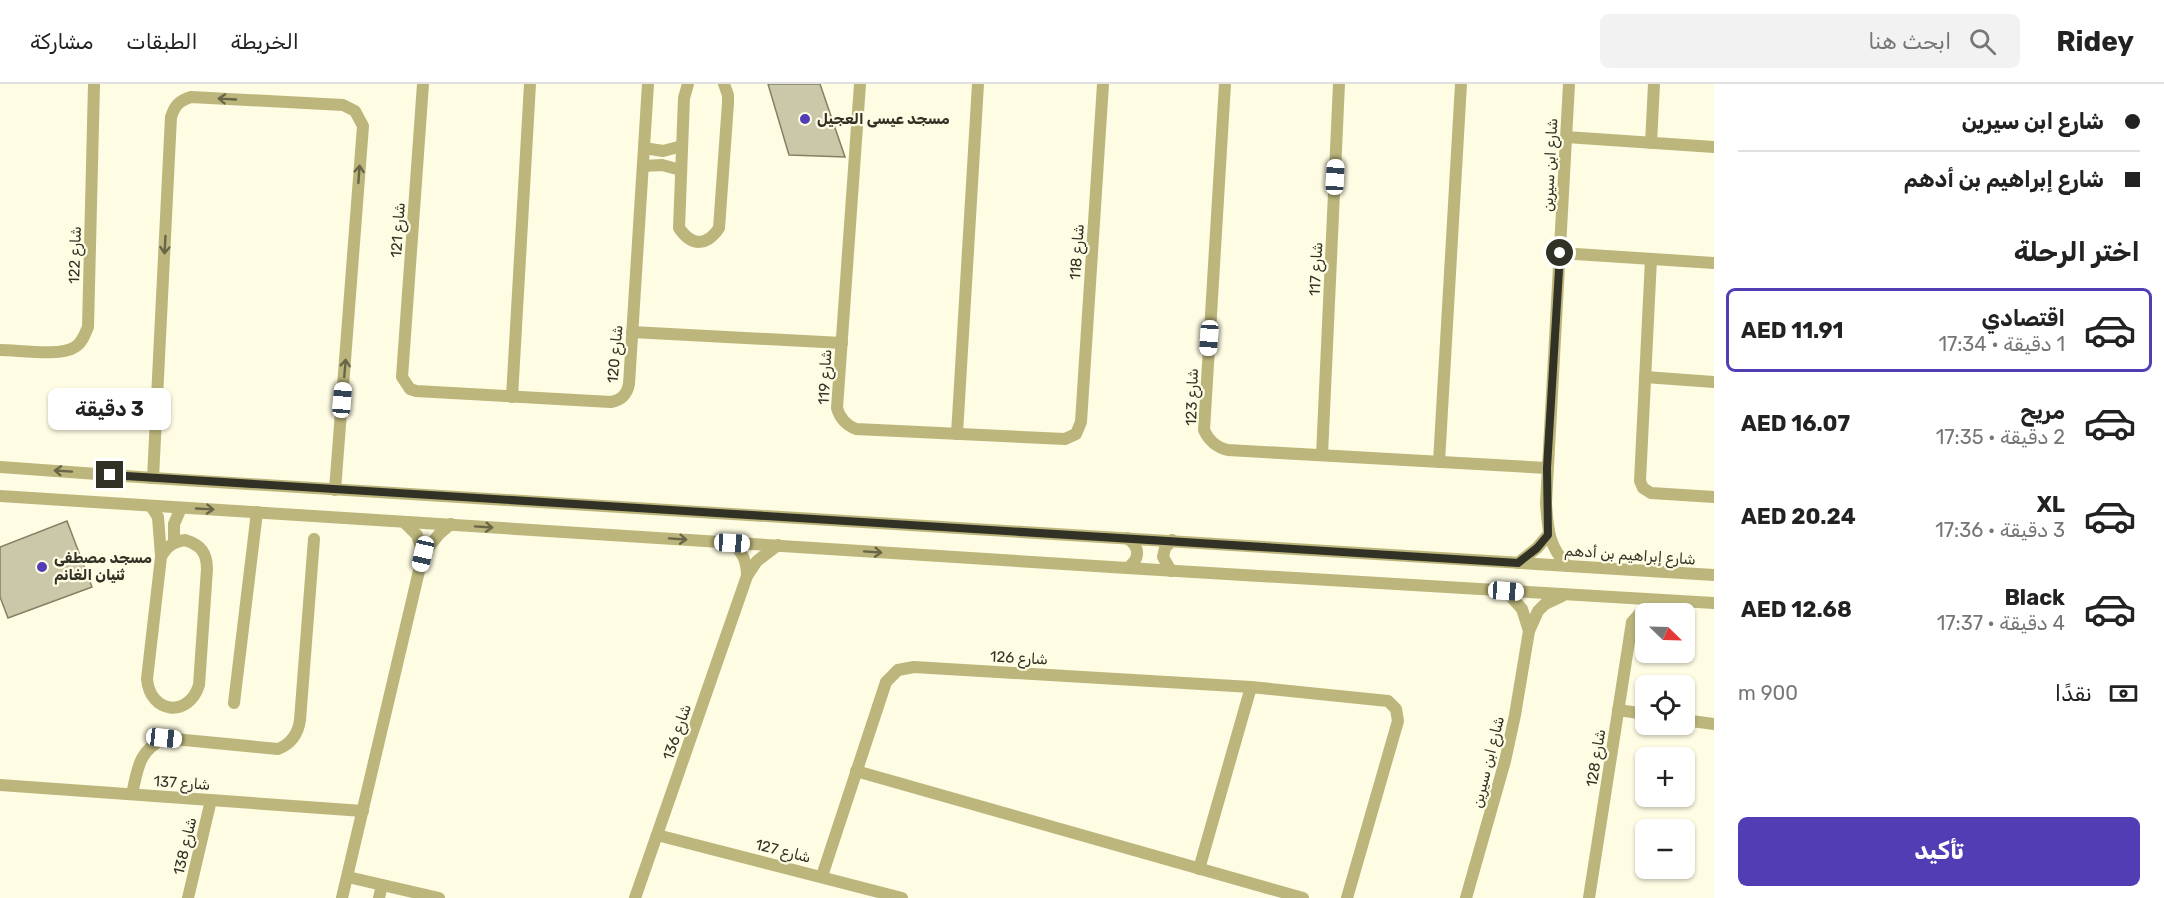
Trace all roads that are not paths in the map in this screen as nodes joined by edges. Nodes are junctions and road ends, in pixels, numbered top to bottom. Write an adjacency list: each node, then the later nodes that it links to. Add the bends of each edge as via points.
1 (94, 84): 27 (street, شارع 122, via 86,333 75,347 64,352)
2 (423, 84): 28 (street, شارع 121)
3 (530, 84): 31 (street)
4 (648, 84): 19 (street, شارع 120)
5 (688, 84): 17 (street)
6 (724, 84): 21 (street, via 728,103 719,228 704,242 685,237 679,228)
7 (860, 84): 26 (street, شارع 119)
8 (978, 84): 33 (street)
9 (1103, 84): 32 (street, شارع 118)
10 (1225, 84): 34 (street, شارع 123, via 1204,430 1212,443 1228,450)
11 (1339, 84): 34 (street, شارع 117)
12 (1461, 84): 35 (street)
13 (1569, 84): 15 (street, شارع ابن سيرين)
14 (1654, 84): 16 (street)
15 (1566, 137): 16 (street); 22 (street, شارع ابن سيرين)
16 (1651, 143): 18 (street)
17 (682, 146): 19 (street, via 663,151); 21 (street)
18 (1714, 147)
19 (644, 148): 20 (street, شارع 120)
20 (643, 166): 21 (street); 25 (street, شارع 120)
21 (681, 170)
22 (1560, 253): 23 (street); 37 (street, شارع ابن سيرين)
23 (1651, 259): 24 (street); 29 (street)
24 (1714, 263)
25 (632, 332): 26 (street); 31 (street, شارع 120, via 629,384 621,399 611,402)
26 (842, 343): 33 (street, شارع 119, via 837,408 847,424 861,429)
27 (0, 350)
28 (402, 378): 31 (street, شارع 120, via 416,391)
29 (1645, 378): 30 (street); 41 (street, via 1640,478 1643,488 1651,493)
30 (1714, 382)
31 (512, 398)
32 (1081, 422): 33 (street, شارع 119, via 1076,434 1065,439)
33 (957, 434)
34 (1322, 455): 35 (street, شارع 123)
35 (1439, 462): 37 (street, شارع 123)
36 (0, 467): 38 (street, شارع إبراهيم بن أدهم, one-way to 36)
37 (1547, 468): 47 (street, شارع ابن سيرين)
38 (153, 478): 39 (street, شارع إبراهيم بن أدهم); 39 (street, one-way to 38, via 363,126 355,111 343,105 191,97 175,106 171,117)
39 (335, 490): 48 (street, شارع إبراهيم بن أدهم)
40 (0, 496): 42 (street)
41 (1714, 497)
42 (151, 506): 43 (street); 55 (street, via 158,517)
43 (181, 508): 44 (street, one-way to 44); 51 (street, via 174,524)
44 (257, 512): 45 (street); 70 (street)
45 (405, 522): 46 (street); 54 (street, via 417,535)
46 (451, 525): 52 (street, one-way to 52); 54 (street)
47 (1548, 535): 56 (street); 57 (street, شارع ابن سيرين)
48 (1127, 538): 50 (street, شارع إبراهيم بن أدهم); 58 (street, via 1138,551 1134,563)
49 (314, 539): 77 (street, via 300,720 293,739 278,750 164,738 141,759)
50 (1172, 540): 56 (street, شارع إبراهيم بن أدهم); 59 (street, via 1163,557)
51 (174, 542): 55 (street); 55 (street, via 195,543 207,559 199,685 191,700 175,708 158,703 151,696 147,679)
52 (732, 543): 53 (street); 61 (street, via 746,561)
53 (778, 546): 58 (street, one-way to 58); 61 (street, شارع 136, via 757,561)
54 (423, 554): 79 (street)
55 (161, 556)
56 (1518, 563): 57 (street, شارع إبراهيم بن أدهم)
57 (1567, 566): 60 (street, شارع إبراهيم بن أدهم)
58 (1127, 568): 59 (street)
59 (1171, 571): 62 (street)
60 (1714, 575)
61 (747, 576): 80 (street, شارع 136)
62 (1506, 591): 63 (street); 68 (street, via 1522,609)
63 (1564, 595): 64 (street); 68 (street, شارع ابن سيرين, via 1538,611)
64 (1611, 597): 65 (street); 67 (street, via 1626,609)
65 (1652, 600): 66 (street); 67 (street)
66 (1714, 603)
67 (1632, 622): 71 (street, شارع 128)
68 (1529, 631): 94 (street, شارع ابن سيرين, via 1505,761)
69 (1251, 687): 75 (street, شارع 126, via 905,667 886,682); 81 (street); 93 (street, شارع 126, via 1382,700 1396,709 1398,721)
70 (234, 703)
71 (1618, 710): 72 (street); 95 (street, شارع 128)
72 (1635, 712)
73 (1695, 721): 74 (street)
74 (1714, 724)
75 (856, 771): 81 (street); 82 (street, شارع 126)
76 (0, 785): 77 (street, شارع 137)
77 (132, 794): 78 (street, شارع 137)
78 (211, 800): 79 (street, شارع 137); 86 (street, شارع 138)
79 (363, 811): 83 (street)
80 (657, 835): 82 (street, شارع 127); 90 (street, شارع 136)
81 (1199, 869): 92 (street)
82 (822, 876): 85 (street, شارع 127)
83 (348, 877): 84 (street); 87 (street)
84 (382, 885): 88 (street); 89 (street)
85 (886, 896): 91 (street, شارع 127)
86 (188, 898)
87 (342, 898)
88 (379, 898)
89 (439, 898)
90 (635, 898)
91 (902, 898)
92 (1303, 898)
93 (1347, 898)
94 (1466, 898)
95 (1589, 898)

